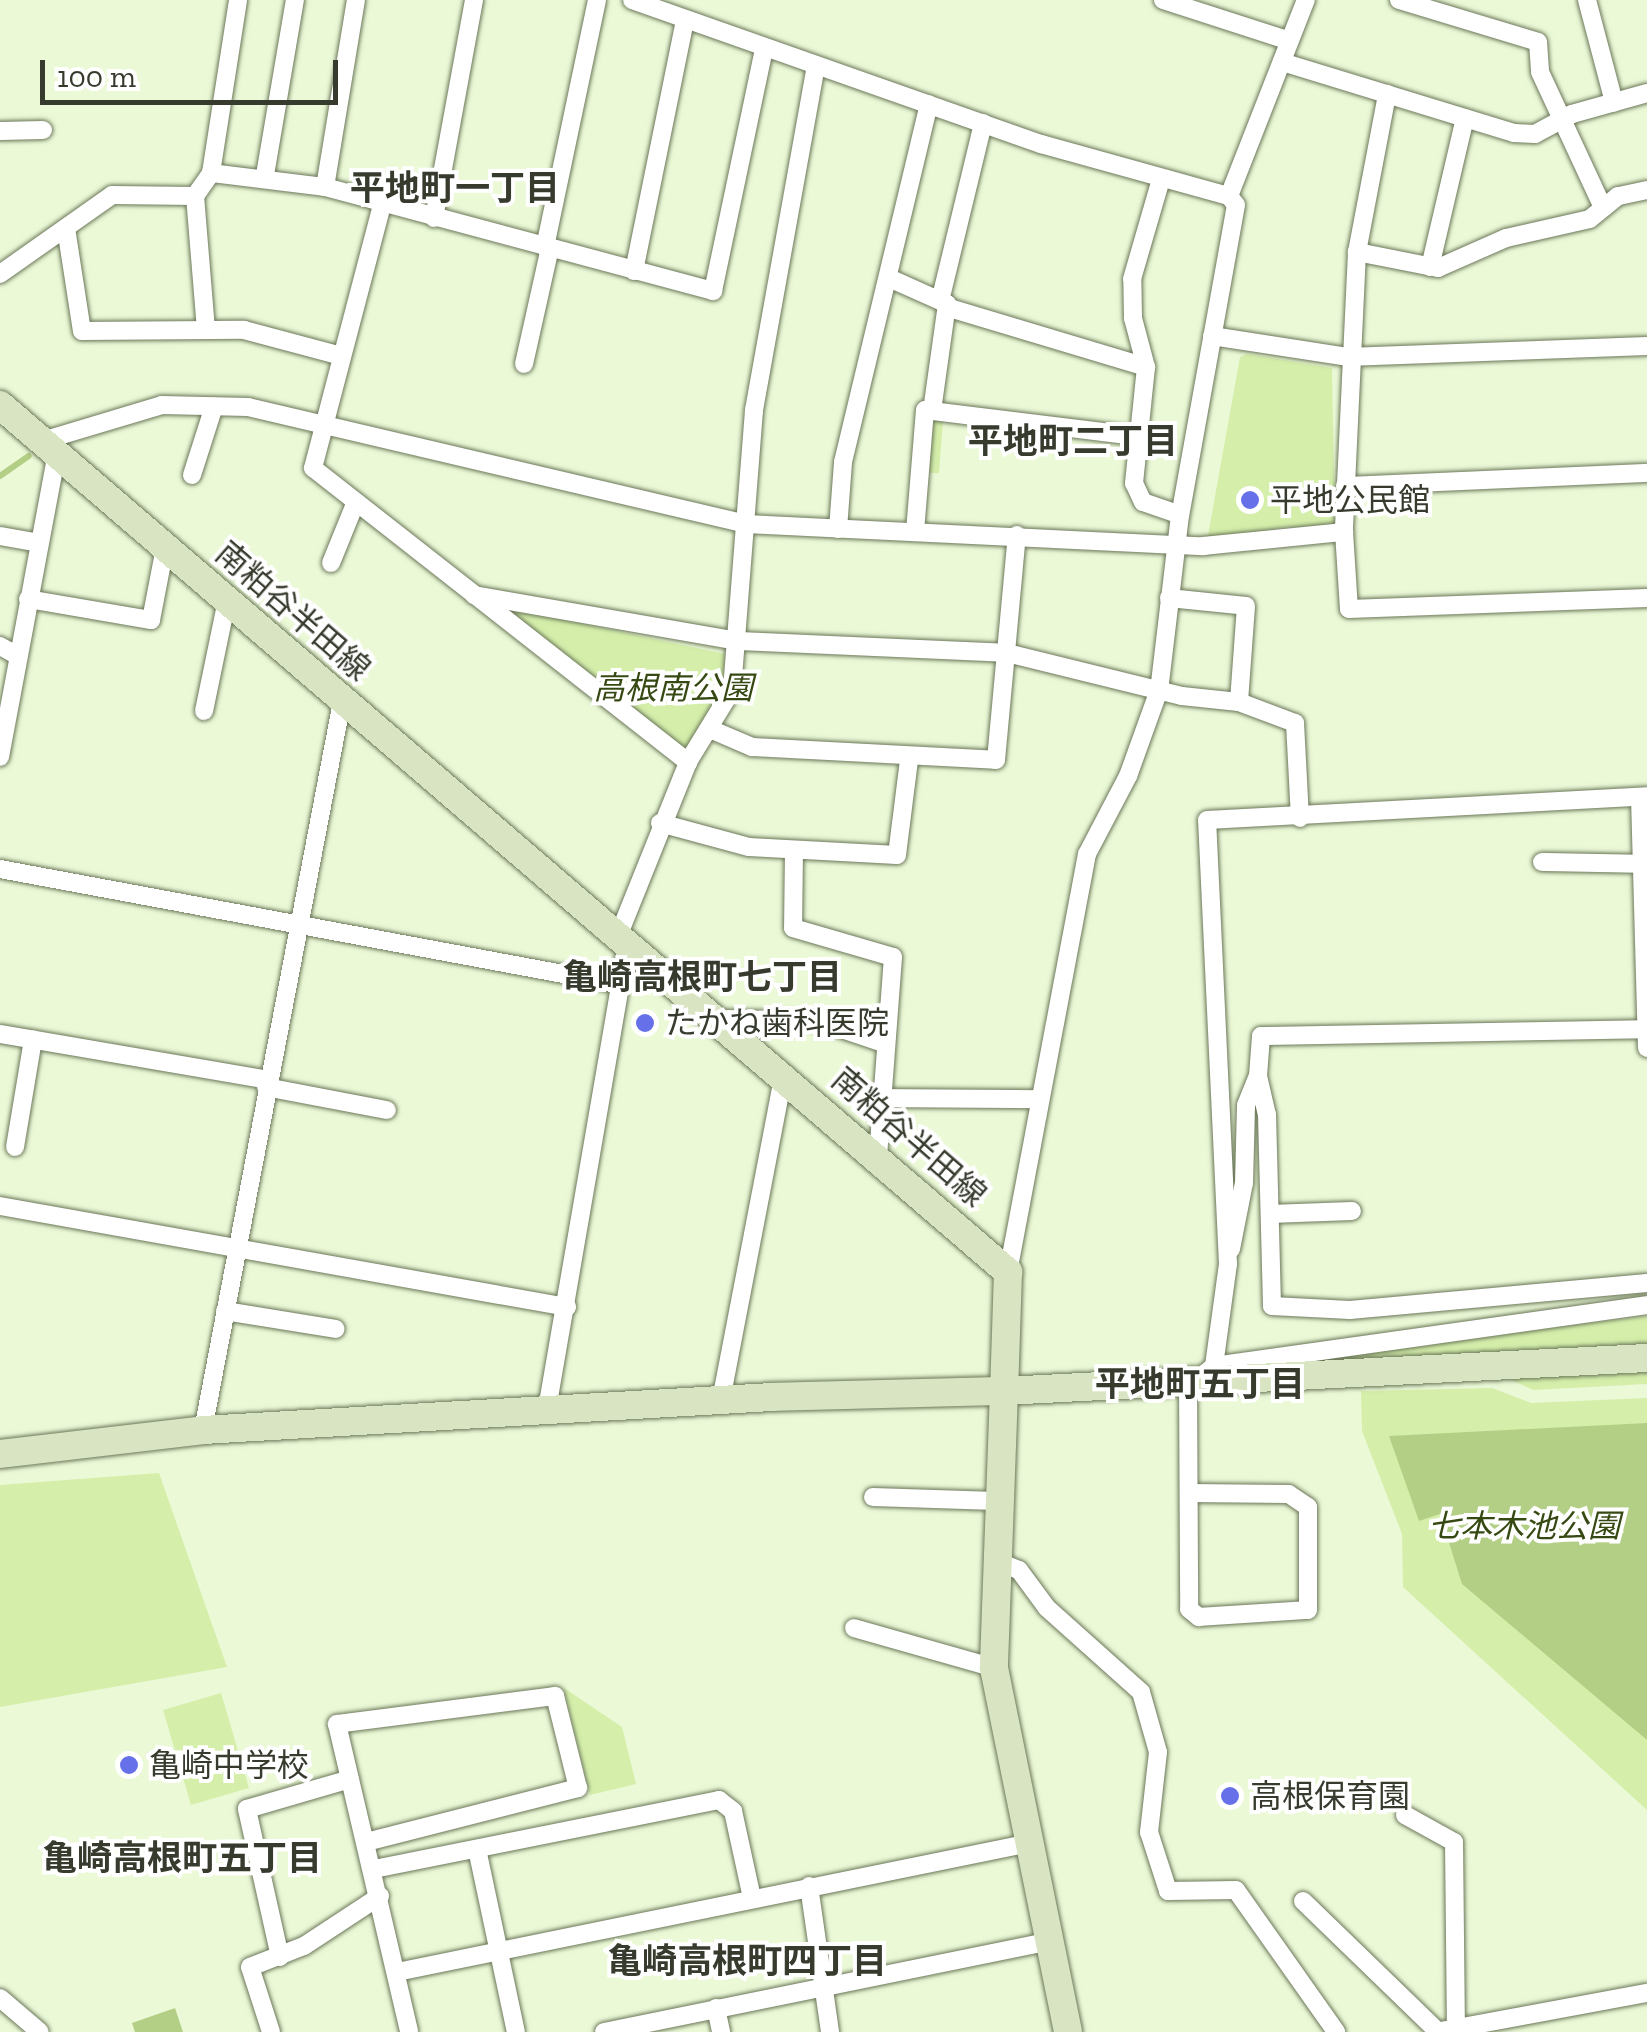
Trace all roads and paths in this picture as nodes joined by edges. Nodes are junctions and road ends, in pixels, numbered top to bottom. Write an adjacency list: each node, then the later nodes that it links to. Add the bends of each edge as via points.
1 (238, 0): 25 (street)
2 (295, 0): 26 (street)
3 (356, 0): 28 (street)
4 (474, 0): 34 (street)
5 (598, 0): 36 (street)
6 (632, 0): 11 (street)
7 (1306, 0): 12 (street)
8 (1400, 0): 21 (street, via 1538,42 1540,72)
9 (1587, 0): 18 (street)
10 (1173, 1): 12 (street)
11 (685, 20): 13 (street); 39 (street)
12 (1290, 40): 14 (street)
13 (764, 49): 15 (street); 39 (street, via 713,291)
14 (1282, 62): 17 (street); 31 (street)
15 (816, 66): 19 (street); 61 (street, via 754,410)
16 (1647, 93): 18 (street)
17 (1387, 94): 20 (street); 37 (street)
18 (1614, 102): 21 (street)
19 (930, 104): 22 (street); 41 (street)
20 (1465, 118): 21 (street, via 1535,134); 38 (street)
21 (1564, 118): 33 (street)
22 (983, 123): 27 (street); 42 (street)
23 (43, 130): 24 (street)
24 (0, 131)
25 (211, 173): 26 (street); 30 (street)
26 (265, 175): 28 (street)
27 (1161, 179): 31 (street); 49 (street, via 1132,279 1133,318)
28 (325, 187): 32 (street)
29 (1647, 190): 33 (street, via 1618,196)
30 (195, 196): 35 (street, via 112,195); 43 (street)
31 (1228, 196): 44 (street, via 1236,205)
32 (382, 204): 34 (street); 46 (street)
33 (1603, 208): 38 (street, via 1590,219 1506,238)
34 (434, 218): 36 (street)
35 (66, 228): 40 (street); 43 (street, via 82,331)
36 (548, 248): 39 (street); 48 (street)
37 (1357, 252): 38 (street); 47 (street)
38 (1430, 267)
39 (634, 271)
40 (0, 274)
41 (889, 278): 42 (street); 62 (street, via 843,462)
42 (944, 302): 49 (street); 52 (street)
43 (206, 330): 46 (street, via 244,330)
44 (1212, 336): 47 (street); 60 (street)
45 (1647, 346): 47 (street)
46 (338, 355): 53 (street)
47 (1347, 356): 58 (street)
48 (524, 364)
49 (1146, 368): 54 (street)
50 (0, 405): 55 (main road, 南粕谷半田線)
51 (214, 406): 53 (street); 55 (street, via 162,405); 57 (street)
52 (932, 411): 54 (street); 63 (street, via 924,410)
53 (322, 425): 59 (street, via 313,468); 61 (street)
54 (1136, 436): 60 (street, via 1133,474 1144,502)
55 (50, 447): 67 (street); 69 (main road, 南粕谷半田線)
56 (1647, 473): 58 (street)
57 (192, 475)
58 (1345, 486): 64 (street)
59 (355, 504): 70 (street); 71 (street)
60 (1180, 515): 68 (street)
61 (746, 524): 62 (street); 76 (street)
62 (838, 529): 63 (street)
63 (915, 531): 65 (street)
64 (1344, 532): 68 (street); 73 (street, via 1349,609)
65 (1017, 535): 68 (street); 78 (street)
66 (0, 536): 67 (street)
67 (38, 543): 74 (street)
68 (1176, 543): 72 (street)
69 (165, 547): 74 (street, via 151,620); 75 (main road, 南粕谷半田線)
70 (331, 563)
71 (474, 595): 76 (street); 88 (street)
72 (1169, 598): 80 (street); 82 (street, via 1246,606)
73 (1647, 598)
74 (28, 599): 79 (street)
75 (226, 600): 81 (main road, 南粕谷半田線); 84 (street)
76 (737, 641): 78 (street); 85 (street, via 732,690)
77 (0, 646): 79 (street)
78 (1007, 653): 80 (street); 87 (street, via 996,760)
79 (18, 656): 83 (street)
80 (1158, 690): 82 (street); 109 (street, via 1128,776 1087,854)
81 (342, 701): 96 (street); 97 (main road, 南粕谷半田線)
82 (1239, 702): 90 (street, via 1295,723)
83 (5, 706): 86 (street)
84 (204, 711)
85 (710, 729): 87 (street, via 752,748); 88 (street)
86 (0, 757)
87 (908, 760): 92 (street, via 897,856)
88 (688, 762): 91 (street)
89 (1644, 797): 90 (street); 94 (street)
90 (1300, 818): 117 (street, via 1207,820)
91 (660, 823): 92 (street, via 748,847); 97 (street)
92 (794, 850): 103 (street, via 792,928 892,957)
93 (1542, 862): 94 (street)
94 (1642, 864): 100 (street)
95 (0, 869): 96 (street)
96 (299, 922): 98 (street); 107 (street)
97 (624, 938): 98 (street); 99 (main road, 南粕谷半田線)
98 (622, 985): 121 (street)
99 (718, 1019): 103 (street, via 818,1021); 105 (main road, 南粕谷半田線)
100 (1647, 1028): 104 (street); 106 (street, via 1260,1036)
101 (0, 1034): 102 (street)
102 (33, 1040): 107 (street); 111 (street)
103 (886, 1044): 108 (street)
104 (1647, 1048)
105 (784, 1074): 112 (main road, 南粕谷半田線); 127 (street)
106 (1258, 1076): 115 (street, via 1267,1114); 117 (street, via 1246,1105 1244,1183)
107 (267, 1083): 110 (street); 116 (street)
108 (882, 1098): 109 (street); 112 (street)
109 (1039, 1099): 118 (street)
110 (386, 1110)
111 (15, 1147)
112 (878, 1155): 118 (main road, 南粕谷半田線)
113 (0, 1206): 116 (street)
114 (1352, 1211): 115 (street)
115 (1270, 1214): 119 (street, via 1272,1306 1350,1310)
116 (236, 1248): 121 (street); 122 (street)
117 (1228, 1264): 125 (street)
118 (1008, 1272): 126 (main road)
119 (1647, 1283)
120 (1647, 1305): 125 (street)
121 (567, 1307): 128 (street)
122 (225, 1311): 123 (street); 129 (street)
123 (336, 1329)
124 (1647, 1358): 125 (main road)
125 (1201, 1374): 126 (main road); 131 (street)
126 (1004, 1391): 127 (main road); 133 (main road)
127 (721, 1400): 128 (main road)
128 (546, 1410): 129 (main road)
129 (203, 1430): 130 (main road)
130 (0, 1454)
131 (1189, 1493): 131 (street, via 1189,1609 1199,1617 1308,1610 1308,1507 1288,1494)
132 (873, 1497): 133 (street)
133 (996, 1501): 134 (main road)
134 (994, 1560): 136 (main road); 165 (street, via 1019,1570 1047,1608 1141,1692 1158,1752 1149,1832 1168,1890 1236,1890)
135 (854, 1628): 136 (street)
136 (994, 1668): 140 (main road)
137 (350, 1779): 139 (street); 139 (street, via 337,1724 555,1696 578,1788); 149 (street, via 247,1809)
138 (1406, 1815): 157 (street, via 1454,1842)
139 (366, 1842): 142 (street)
140 (1030, 1843): 143 (street); 147 (main road)
141 (477, 1849): 142 (street); 145 (street, via 719,1800 732,1812); 148 (street)
142 (374, 1869): 144 (street)
143 (809, 1886): 145 (street); 151 (street)
144 (380, 1896): 149 (street); 150 (street)
145 (752, 1898): 148 (street)
146 (1304, 1901): 157 (street)
147 (1050, 1940): 151 (street); 164 (main road)
148 (500, 1948): 150 (street); 161 (street)
149 (280, 1957): 159 (street, via 250,1966)
150 (396, 1972): 160 (street)
151 (828, 1988): 154 (street); 163 (street)
152 (1647, 1992): 155 (street)
153 (0, 1998): 158 (street)
154 (716, 2008): 156 (street); 162 (street)
155 (1548, 2023): 157 (street)
156 (612, 2031)
157 (1443, 2031)
158 (40, 2032)
159 (271, 2032)
160 (408, 2032)
161 (516, 2032)
162 (721, 2032)
163 (830, 2032)
164 (1068, 2032)
165 (1336, 2032)

